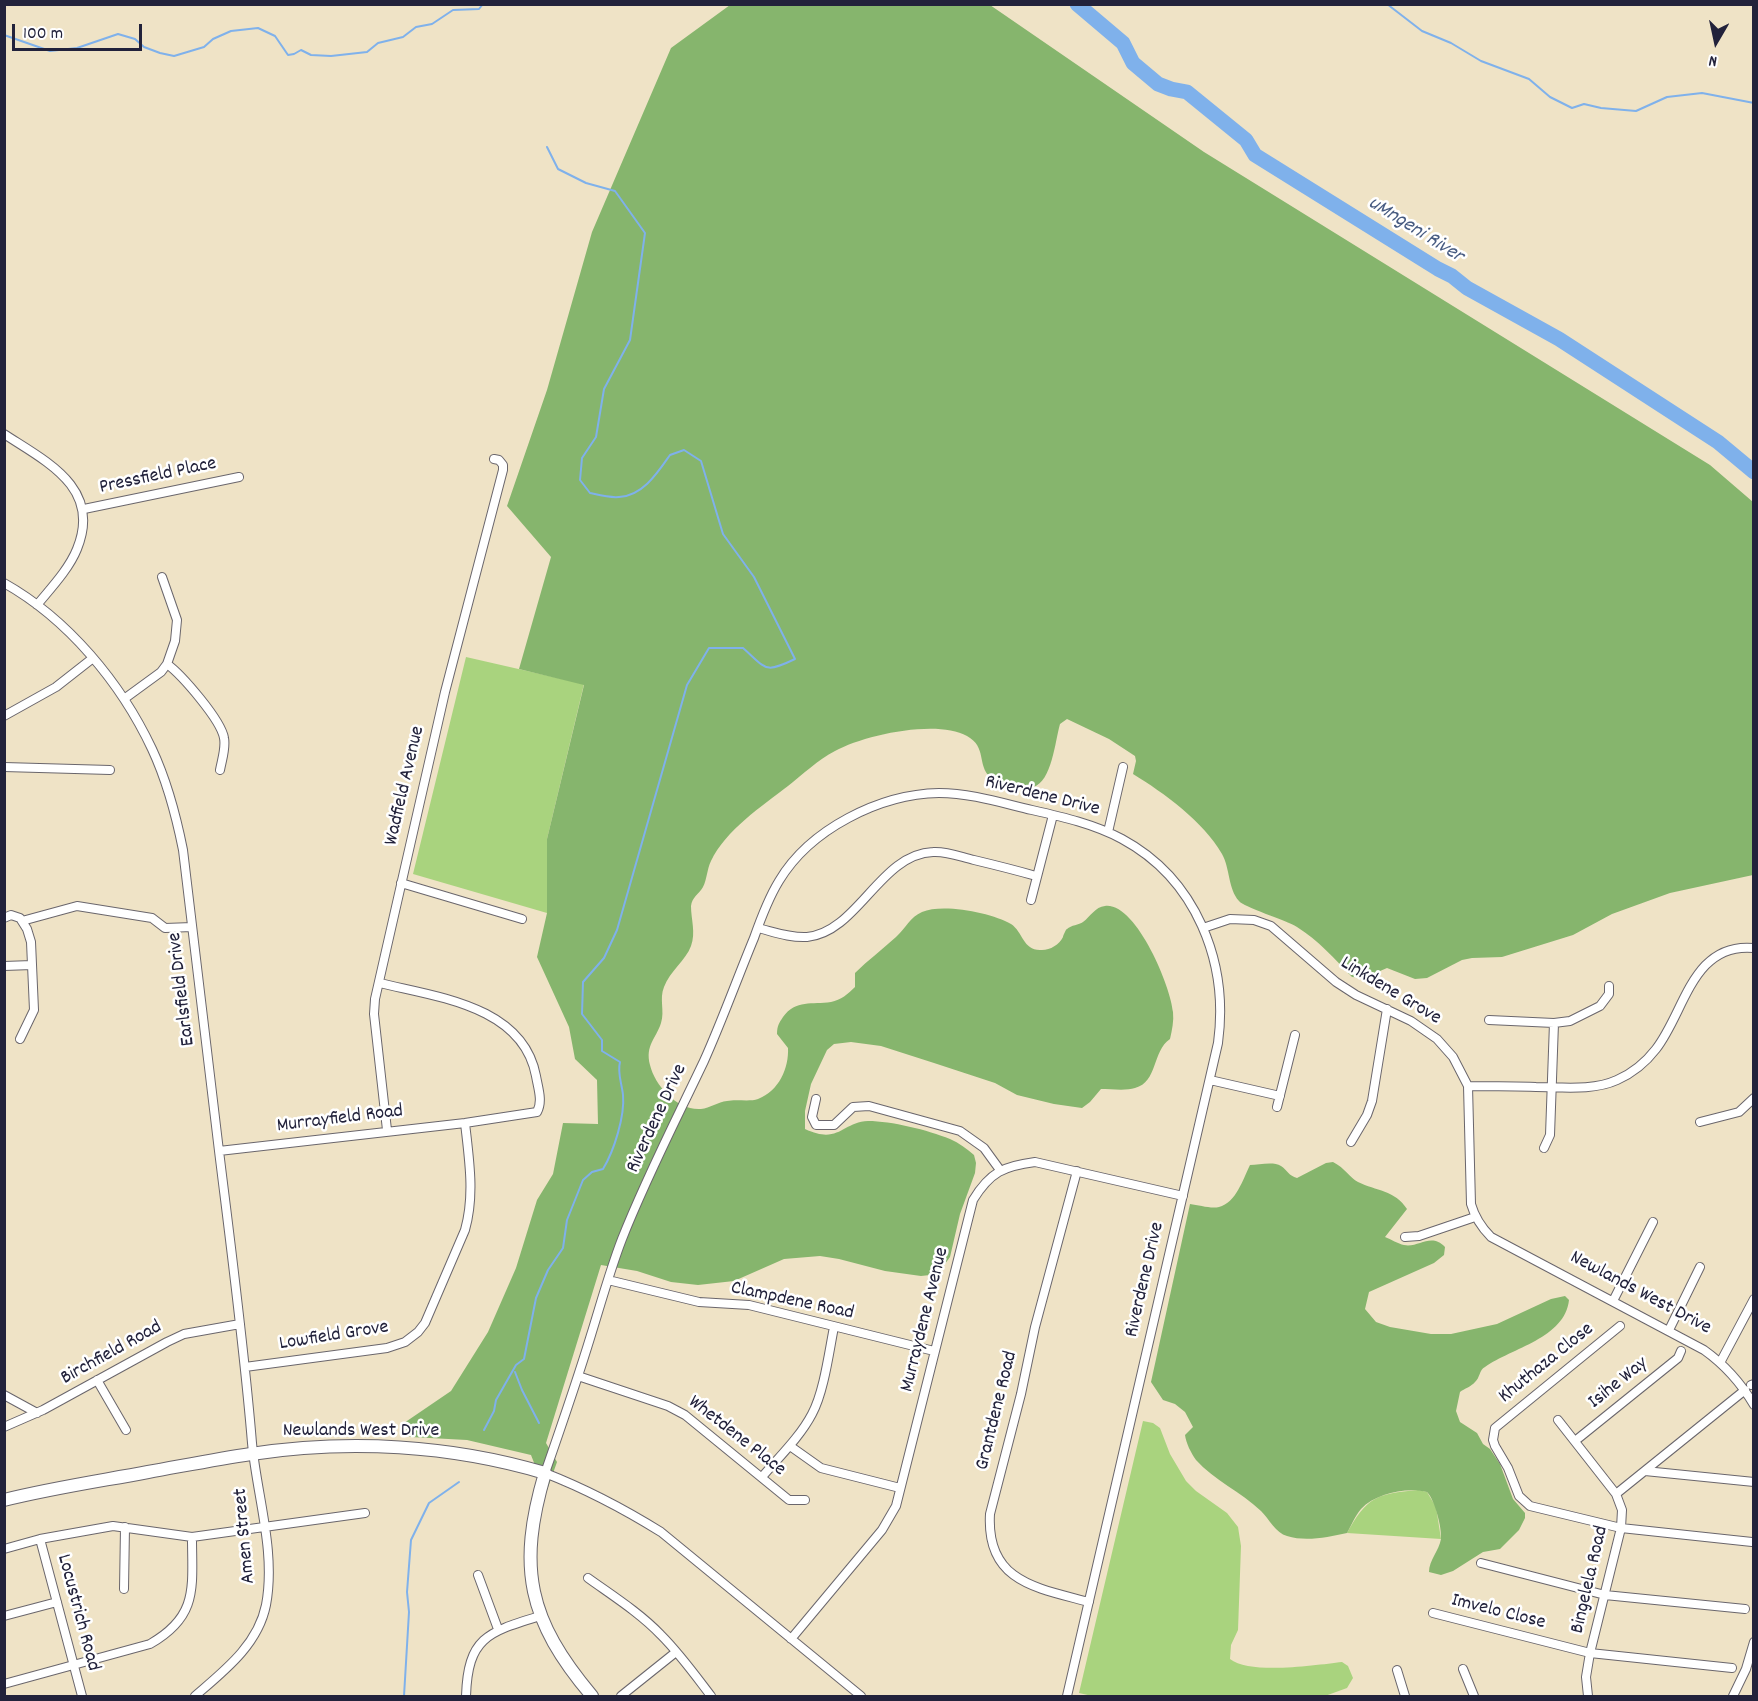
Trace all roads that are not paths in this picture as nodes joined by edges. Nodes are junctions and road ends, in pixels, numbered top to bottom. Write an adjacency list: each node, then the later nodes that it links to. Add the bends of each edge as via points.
1 (4, 434): 4 (street, via 62,474 81,499)
2 (494, 459): 19 (street, Wadfield Avenue, via 499,460 503,470 445,692)
3 (239, 477): 4 (street, Pressfield Place)
4 (84, 510): 7 (street, via 84,528 77,550)
5 (162, 577): 9 (street, via 177,627)
6 (4, 583): 7 (street, Earlsfield Drive)
7 (38, 605): 8 (street, Earlsfield Drive)
8 (93, 658): 10 (street, Earlsfield Drive); 11 (street, via 56,687)
9 (168, 664): 10 (street); 15 (street, via 197,695 222,731)
10 (124, 699): 24 (street, Earlsfield Drive, via 152,748 176,818)
11 (4, 716)
12 (4, 767): 14 (street)
13 (1123, 767): 17 (street)
14 (110, 770)
15 (220, 770)
16 (1053, 815): 17 (street, Riverdene Drive); 18 (street); 25 (street, Riverdene Drive, via 939,793 907,797 854,814 800,855 781,878)
17 (1108, 832): 26 (street, Riverdene Drive, via 1157,864 1183,891)
18 (1036, 876): 20 (street); 25 (street, via 933,852 897,866 825,932 793,937)
19 (401, 883): 22 (street); 30 (street, Wadfield Avenue)
20 (1030, 900)
21 (4, 918): 23 (street, via 11,915)
22 (522, 919)
23 (22, 921): 24 (street, via 77,906 152,918 165,928); 28 (street, via 32,942)
24 (192, 927): 49 (street, Earlsfield Drive)
25 (758, 928): 58 (street, Riverdene Drive, via 706,1057 621,1240)
26 (1203, 928): 32 (street, Linkdene Grove, via 1230,919 1254,920 1271,926 1336,982); 37 (street, Riverdene Drive, via 1214,954 1221,1008)
27 (1754, 948): 39 (street, via 1728,950 1701,970 1658,1047 1633,1071 1603,1085)
28 (32, 965): 29 (street); 36 (street, via 34,1010)
29 (4, 966)
30 (380, 983): 45 (street, Murrayfield Road, via 465,1004 494,1016 516,1035 534,1065 539,1110); 46 (street, Wadfield Avenue, via 374,1014)
31 (1609, 986): 34 (street, via 1609,994 1600,1006 1570,1022)
32 (1387, 1010): 38 (street, Linkdene Grove, via 1437,1039 1453,1056); 47 (street, via 1372,1101)
33 (1489, 1020): 34 (street)
34 (1554, 1023): 39 (street)
35 (1295, 1035): 40 (street)
36 (20, 1039)
37 (1210, 1080): 40 (street); 52 (street, Riverdene Drive)
38 (1468, 1086): 39 (street); 53 (street, Linkdene Grove, via 1470,1192)
39 (1551, 1087): 48 (street, via 1550,1135)
40 (1280, 1096): 43 (street)
41 (1754, 1098): 44 (street, via 1739,1112)
42 (816, 1099): 50 (street, via 812,1117 816,1125 834,1125 853,1107 869,1106 960,1131 984,1148)
43 (1277, 1107)
44 (1700, 1122)
45 (465, 1123): 46 (street, Murrayfield Road); 68 (street, Lowfield Grove, via 470,1214 423,1327 405,1342 387,1348)
46 (387, 1130): 49 (street, Murrayfield Road)
47 (1351, 1142)
48 (1544, 1148)
49 (219, 1151): 61 (street, Earlsfield Drive)
50 (1000, 1170): 51 (street, via 1035,1162); 66 (street, Murraydene Avenue, via 983,1184 974,1200)
51 (1077, 1171): 52 (street); 103 (street, Grantdene Road, via 990,1514 990,1536 998,1560 1014,1577 1028,1585)
52 (1183, 1197): 103 (street, Riverdene Drive)
53 (1475, 1217): 55 (street, via 1419,1236); 56 (street, Linkdene Grove)
54 (1653, 1222): 60 (street)
55 (1405, 1236)
56 (1491, 1238): 60 (street, Newlands West Drive)
57 (1700, 1268): 64 (street)
58 (608, 1280): 63 (street, Clampdene Road, via 699,1302 749,1305); 69 (street, Riverdene Drive)
59 (1754, 1299): 67 (street)
60 (1613, 1301): 64 (street, Newlands West Drive)
61 (240, 1323): 68 (street, Earlsfield Drive); 70 (street, Birchfield Road, via 166,1341)
62 (1620, 1326): 92 (street, Khuthaza Close, via 1495,1428 1493,1440 1518,1496 1527,1504)
63 (834, 1327): 66 (street, Clampdene Road); 79 (street, via 813,1414)
64 (1669, 1330): 67 (street, Newlands West Drive)
65 (1681, 1351): 78 (street, Isihe Way, via 1678,1358)
66 (934, 1352): 85 (street, Murraydene Avenue)
67 (1721, 1361): 71 (street, Newlands West Drive)
68 (245, 1367): 80 (street, Earlsfield Drive)
69 (578, 1376): 82 (street, Riverdene Drive); 83 (street, Whetdene Place, via 685,1415)
70 (97, 1380): 74 (street, Birchfield Road); 77 (street)
71 (1750, 1387): 73 (street, Newlands West Drive); 81 (street)
72 (4, 1395): 74 (street)
73 (1754, 1405)
74 (37, 1413): 76 (street, Birchfield Road)
75 (1558, 1420): 78 (street, Bingelela Road)
76 (4, 1427)
77 (126, 1430)
78 (1575, 1441): 86 (street, Bingelela Road)
79 (790, 1446): 83 (street); 85 (street, via 821,1468)
80 (253, 1454): 82 (street, Newlands West Drive, via 336,1447 442,1450); 87 (street, Newlands West Drive); 90 (street, Amen Street)
81 (1645, 1471): 84 (street); 86 (street)
82 (545, 1473): 107 (street, via 535,1508 530,1559); 109 (street, Newlands West Drive, via 589,1491 661,1532)
83 (762, 1477): 88 (street, Whetdene Place, via 789,1500)
84 (1754, 1482)
85 (900, 1488): 109 (street, Murraydene Avenue, via 896,1506 882,1530)
86 (1616, 1494): 92 (street, Bingelela Road, via 1622,1510)
87 (4, 1500)
88 (805, 1500)
89 (365, 1513): 90 (street)
90 (264, 1526): 93 (street); 119 (street, Amen Street, via 268,1588 260,1623 237,1657)
91 (125, 1527): 93 (street); 94 (street); 100 (street)
92 (1622, 1528): 95 (street); 101 (street, Bingelela Road)
93 (192, 1538): 113 (street, via 192,1590 176,1626 150,1644)
94 (40, 1539): 96 (street); 102 (street, Locustrich Road)
95 (1752, 1542)
96 (4, 1549)
97 (1481, 1563): 101 (street)
98 (478, 1575): 108 (street)
99 (588, 1578): 111 (street, via 661,1634)
100 (124, 1588)
101 (1605, 1595): 104 (street); 112 (street, Bingelela Road)
102 (57, 1602): 106 (street); 113 (street, Locustrich Road)
103 (1089, 1602): 125 (street, Riverdene Drive)
104 (1746, 1609)
105 (1433, 1613): 112 (street, Imvelo Close)
106 (4, 1616)
107 (540, 1616): 108 (street); 121 (street, via 561,1659)
108 (498, 1629): 120 (street, via 472,1655)
109 (791, 1639): 124 (street, Newlands West Drive)
110 (1754, 1642): 129 (street)
111 (676, 1653): 122 (street); 123 (street)
112 (1590, 1653): 114 (street, Imvelo Close); 128 (street, Bingelela Road)
113 (74, 1664): 117 (street); 118 (street, Locustrich Road)
114 (1732, 1668)
115 (1463, 1669): 127 (street)
116 (1396, 1670): 126 (street)
117 (4, 1684)
118 (82, 1696)
119 (195, 1696)
120 (466, 1696)
121 (592, 1696)
122 (621, 1696)
123 (711, 1696)
124 (861, 1696)
125 (1067, 1696)
126 (1405, 1696)
127 (1474, 1696)
128 (1588, 1696)
129 (1733, 1696)

